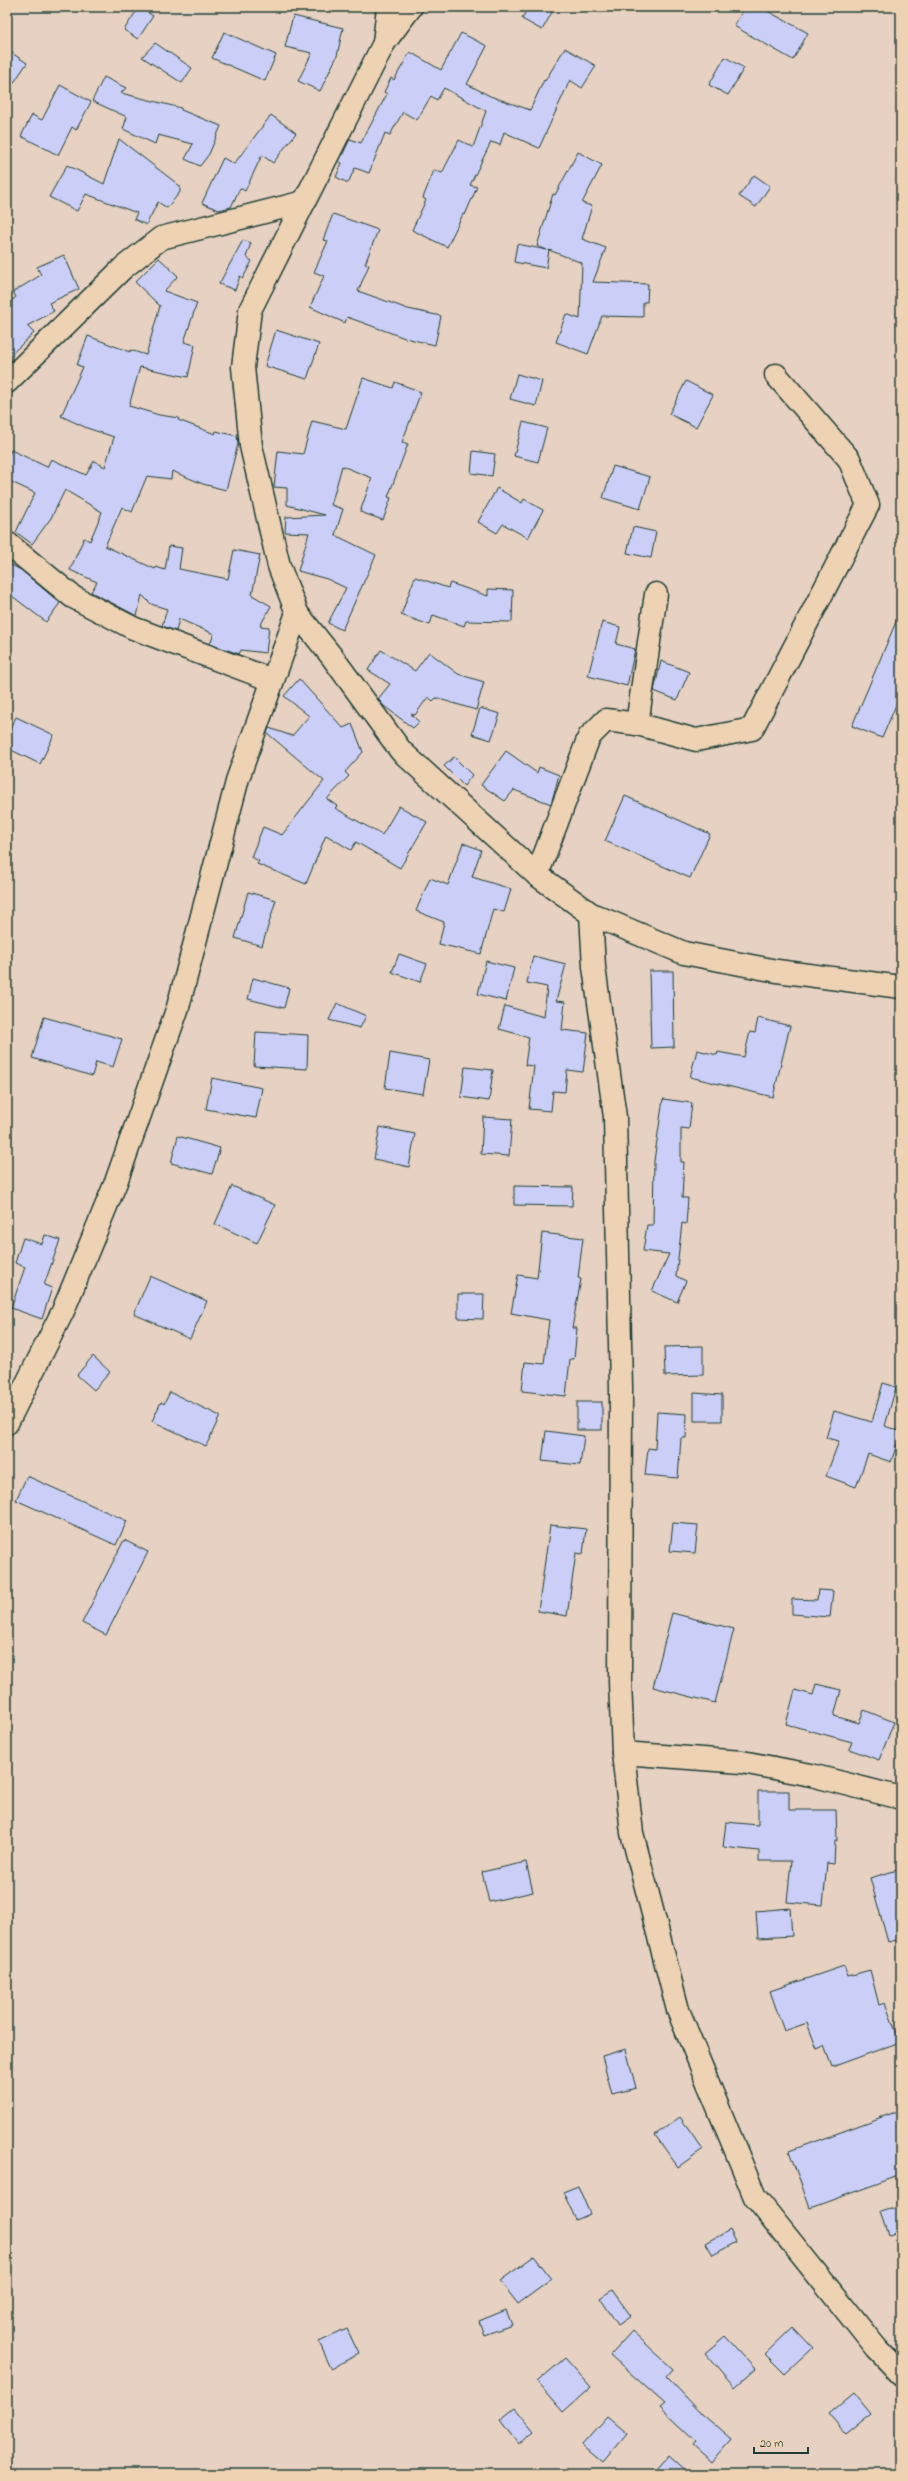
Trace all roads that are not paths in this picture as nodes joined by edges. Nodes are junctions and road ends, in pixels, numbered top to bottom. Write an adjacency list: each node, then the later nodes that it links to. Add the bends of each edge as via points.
1 (388, 7): 3 (street)
2 (411, 7): 3 (street)
3 (384, 43): 4 (street)
4 (304, 202): 6 (street, via 161,238 123,268); 9 (street, via 250,310 243,367 251,446 279,566)
5 (776, 375): 11 (street, via 849,459 868,505 752,729 696,740)
6 (7, 382)
7 (7, 543): 10 (street, via 73,596 133,628)
8 (656, 594): 11 (street)
9 (297, 613): 10 (street); 12 (street, via 400,751)
10 (272, 680): 15 (street, via 238,778 178,1007 116,1182 63,1311)
11 (637, 724): 12 (street, via 606,720 589,737)
12 (537, 875): 13 (street)
13 (591, 914): 14 (street, via 684,953 777,971); 16 (street, via 594,967 615,1117 621,1388 620,1682)
14 (901, 987)
15 (7, 1423)
16 (623, 1753): 17 (street, via 742,1762 811,1775); 18 (street, via 632,1833 678,2010 755,2197 877,2349)
17 (901, 1798)
18 (901, 2374)

